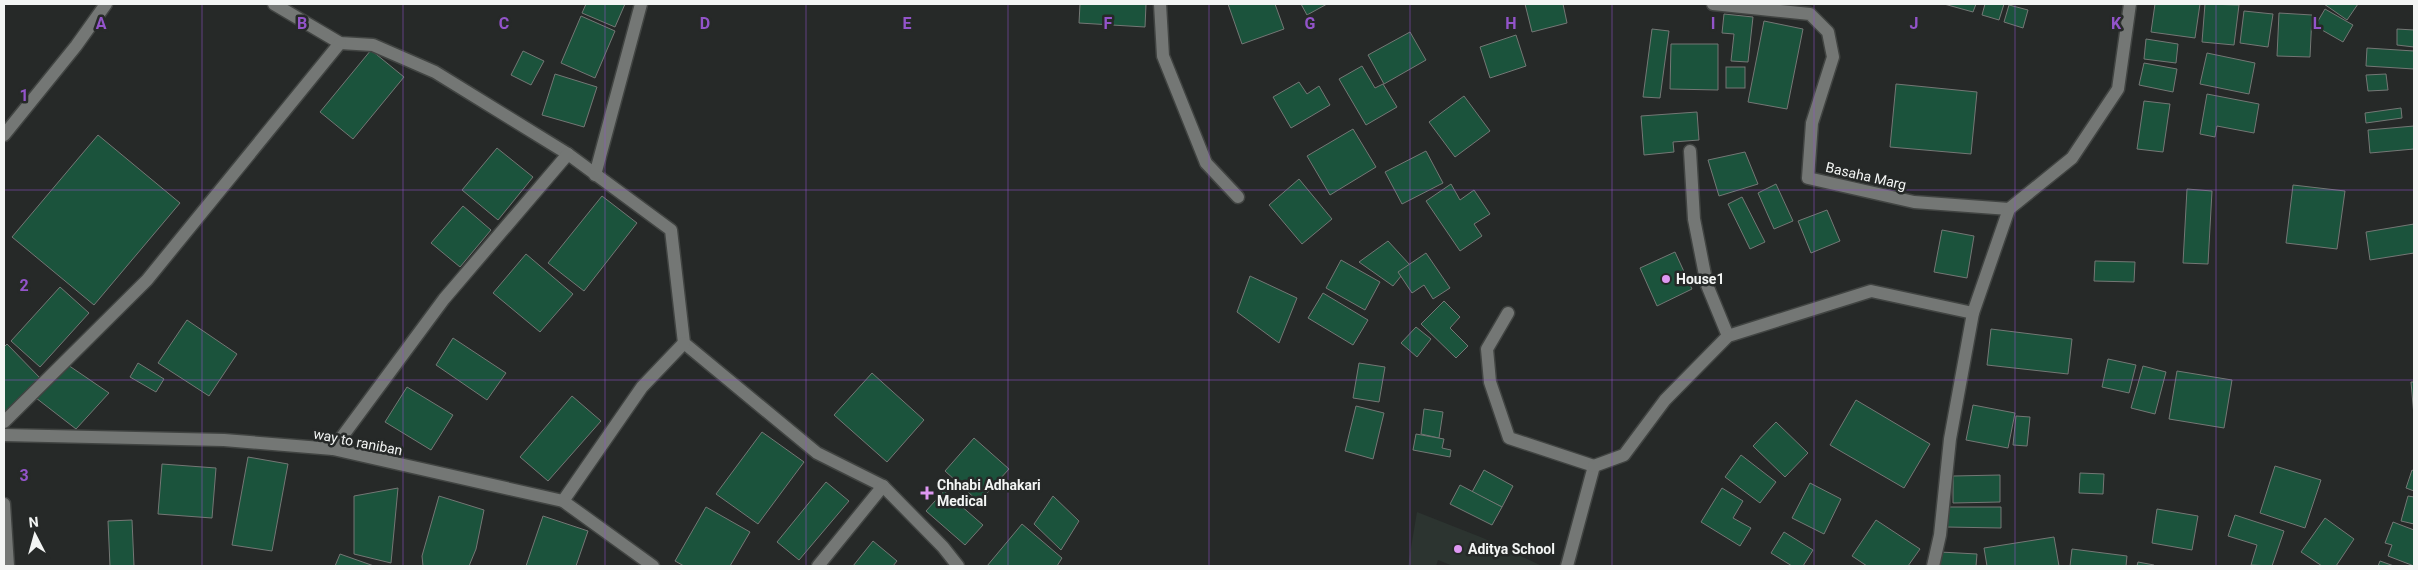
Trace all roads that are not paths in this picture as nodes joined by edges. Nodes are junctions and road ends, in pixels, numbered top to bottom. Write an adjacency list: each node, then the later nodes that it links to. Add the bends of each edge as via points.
1 (106, 4): 8 (street)
2 (274, 4): 7 (street)
3 (641, 4): 11 (street)
4 (1160, 4): 12 (street, via 1166,65 1206,163)
5 (1713, 4): 13 (street, Basaha Marg, via 1810,14 1828,32 1833,56 1812,123 1808,178 1914,202)
6 (2130, 4): 13 (street, via 2118,89 2072,158)
7 (340, 43): 10 (street, via 373,45 435,72); 18 (street, via 147,280)
8 (4, 135)
9 (1690, 151): 16 (street, via 1694,219 1707,284)
10 (568, 154): 11 (street); 20 (street, via 444,299)
11 (595, 175): 17 (street, via 671,230)
12 (1238, 196)
13 (2009, 209): 15 (street)
14 (1508, 313): 21 (street, via 1487,349 1490,382 1509,438)
15 (1973, 313): 16 (street, via 1872,292); 30 (street, via 1950,439 1940,535)
16 (1728, 336): 21 (street, via 1665,400 1624,455)
17 (684, 343): 22 (street, via 817,453); 23 (street, via 642,387)
18 (4, 422)
19 (4, 435): 20 (street, way to raniban, via 224,440)
20 (333, 449): 23 (street, way to raniban)
21 (1594, 466): 29 (street)
22 (883, 486): 27 (street); 28 (street)
23 (564, 501): 26 (street, way to raniban)
24 (4, 504): 25 (street)
25 (8, 566)
26 (653, 566)
27 (818, 566)
28 (958, 566)
29 (1568, 566)
30 (1933, 566)

